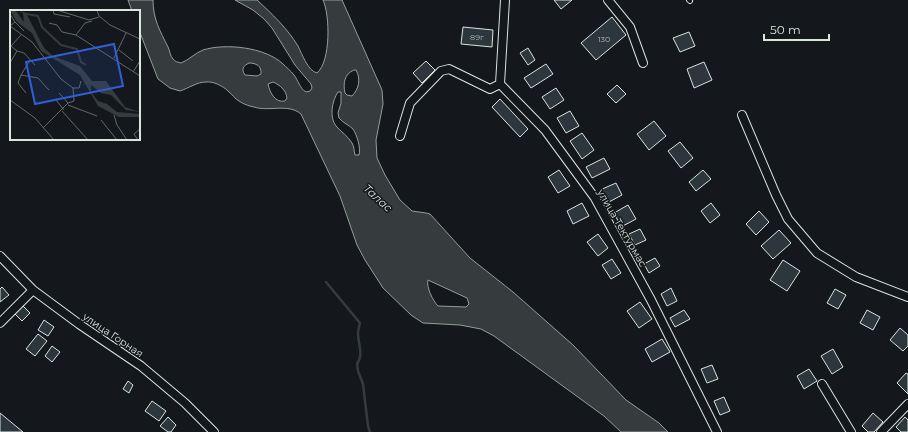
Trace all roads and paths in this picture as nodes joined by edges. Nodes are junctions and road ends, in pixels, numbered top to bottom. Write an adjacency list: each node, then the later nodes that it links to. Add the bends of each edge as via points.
1 (505, 0): 4 (street)
2 (608, 0): 3 (street, via 630,27)
3 (643, 63)
4 (500, 84): 6 (street, via 490,89 449,69 442,71 410,103); 14 (street, улица Тектурмас, via 545,130 595,198 651,300)
5 (742, 115): 9 (street, via 788,219 817,253 856,277)
6 (400, 136)
7 (0, 256): 8 (street, улица Горная)
8 (33, 290): 10 (street); 13 (street, улица Горная, via 141,366 185,403)
9 (908, 297)
10 (0, 324)
11 (822, 384): 15 (street)
12 (908, 404): 16 (street)
13 (214, 432)
14 (717, 432)
15 (851, 432)
16 (881, 432)

